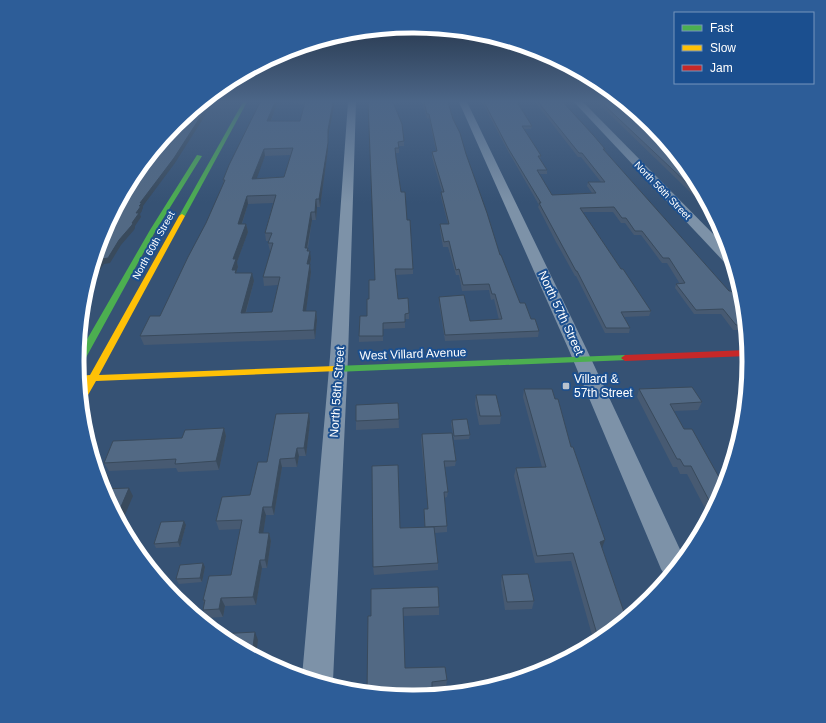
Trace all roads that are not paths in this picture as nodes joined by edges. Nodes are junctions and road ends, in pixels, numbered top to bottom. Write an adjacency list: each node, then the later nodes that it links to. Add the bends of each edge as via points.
1 (226, 136): 10 (main road, North 60th Street)
2 (350, 136): 12 (street, North 58th Street)
3 (479, 136): 9 (street, North 57th Street)
4 (610, 136): 6 (street, North 56th Street)
5 (205, 146): 7 (main road, North 60th Street)
6 (722, 252)
7 (84, 352)
8 (742, 354): 9 (main road, West Villard Avenue)
9 (587, 369): 12 (main road, West Villard Avenue); 16 (street, North 57th Street)
10 (92, 379): 11 (main road, West Villard Avenue); 12 (main road, West Villard Avenue); 13 (main road, North 60th Street)
11 (85, 380)
12 (338, 381): 17 (street, North 58th Street)
13 (86, 390)
14 (97, 394): 15 (main road)
15 (86, 396)
16 (673, 563)
17 (317, 676)

